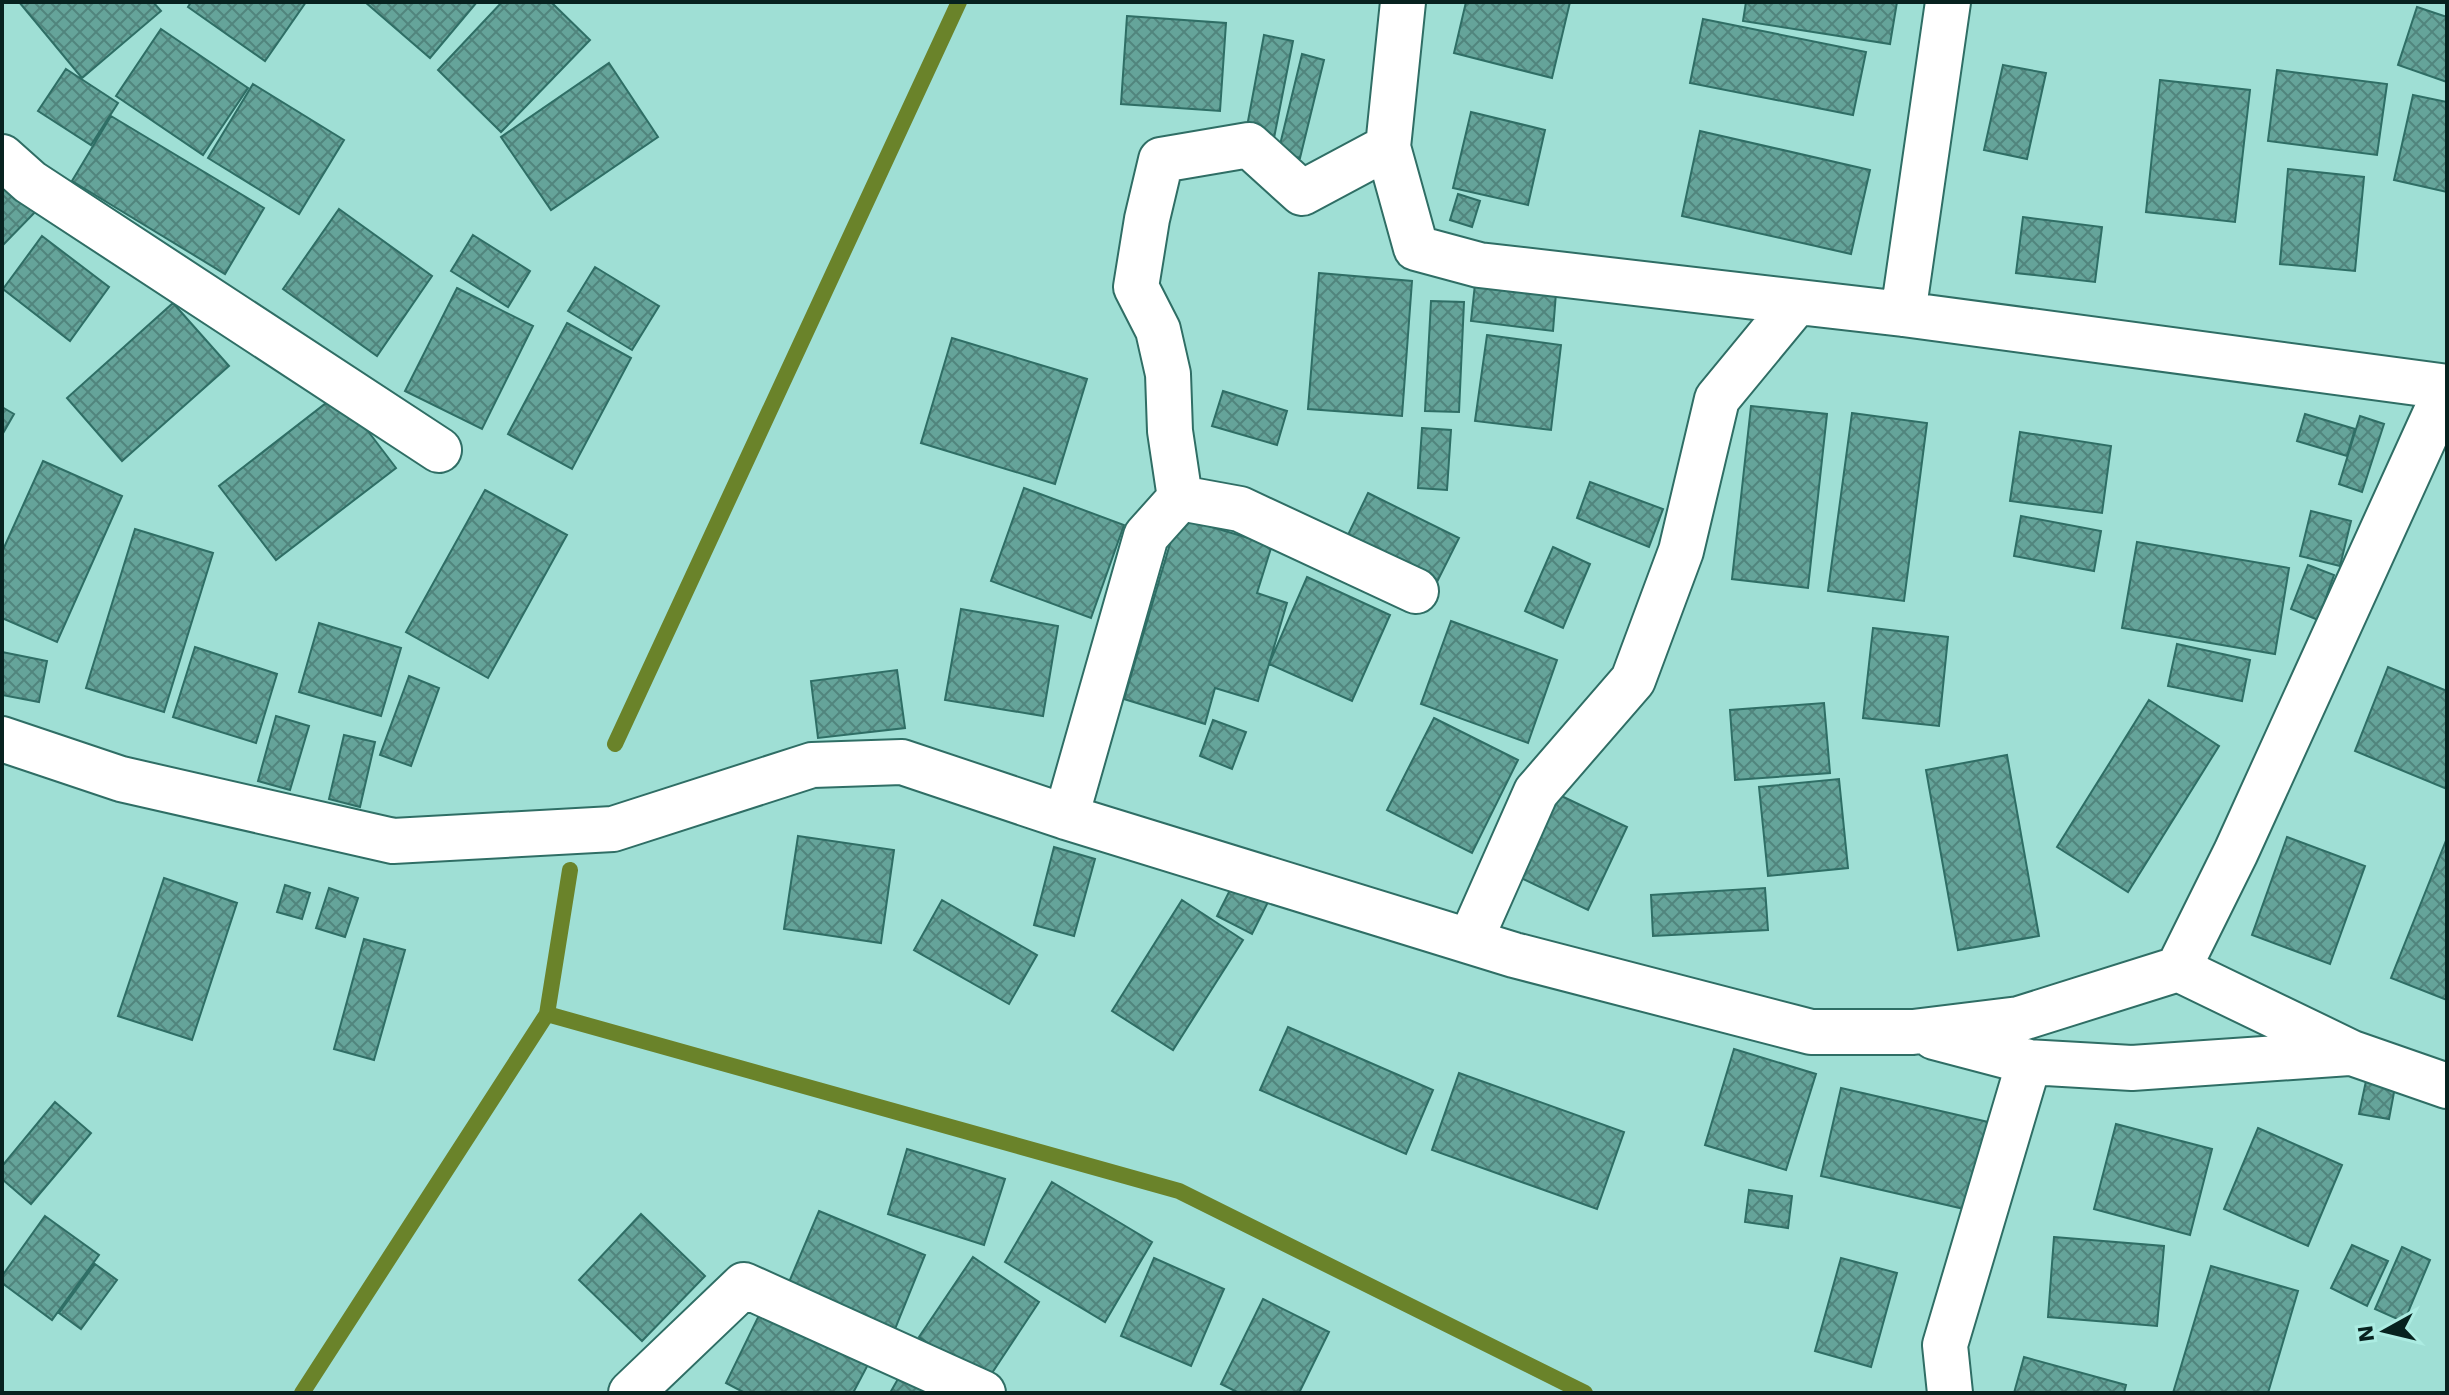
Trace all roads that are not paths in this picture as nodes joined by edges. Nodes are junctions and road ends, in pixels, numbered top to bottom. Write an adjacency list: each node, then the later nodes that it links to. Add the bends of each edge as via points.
1 (1403, 2): 3 (street)
2 (1948, 2): 6 (street)
3 (1388, 147): 5 (street, via 1416,248 1479,265); 9 (street, via 1302,193 1249,145 1161,160 1136,287 1158,330 1168,374)
4 (2, 157): 8 (street, via 30,182)
5 (1797, 302): 6 (street); 13 (street, via 1717,399 1681,551 1633,680 1536,792)
6 (1903, 314): 7 (street)
7 (2447, 388): 14 (street)
8 (439, 450)
9 (1180, 498): 10 (street, via 1240,509); 12 (street, via 1146,536)
10 (1416, 591)
11 (2, 739): 12 (street, via 121,779 393,841 613,829 812,765 902,762)
12 (1066, 817): 13 (street)
13 (1470, 941): 15 (street, via 1811,1032)
14 (2178, 969): 15 (street, via 2019,1019); 16 (street)
15 (1913, 1032): 17 (street)
16 (2352, 1053): 17 (street, via 2132,1068); 18 (street)
17 (2029, 1062): 21 (street, via 1945,1345)
18 (2447, 1086)
19 (631, 1393): 20 (street, via 744,1285)
20 (983, 1393)
21 (1950, 1393)

